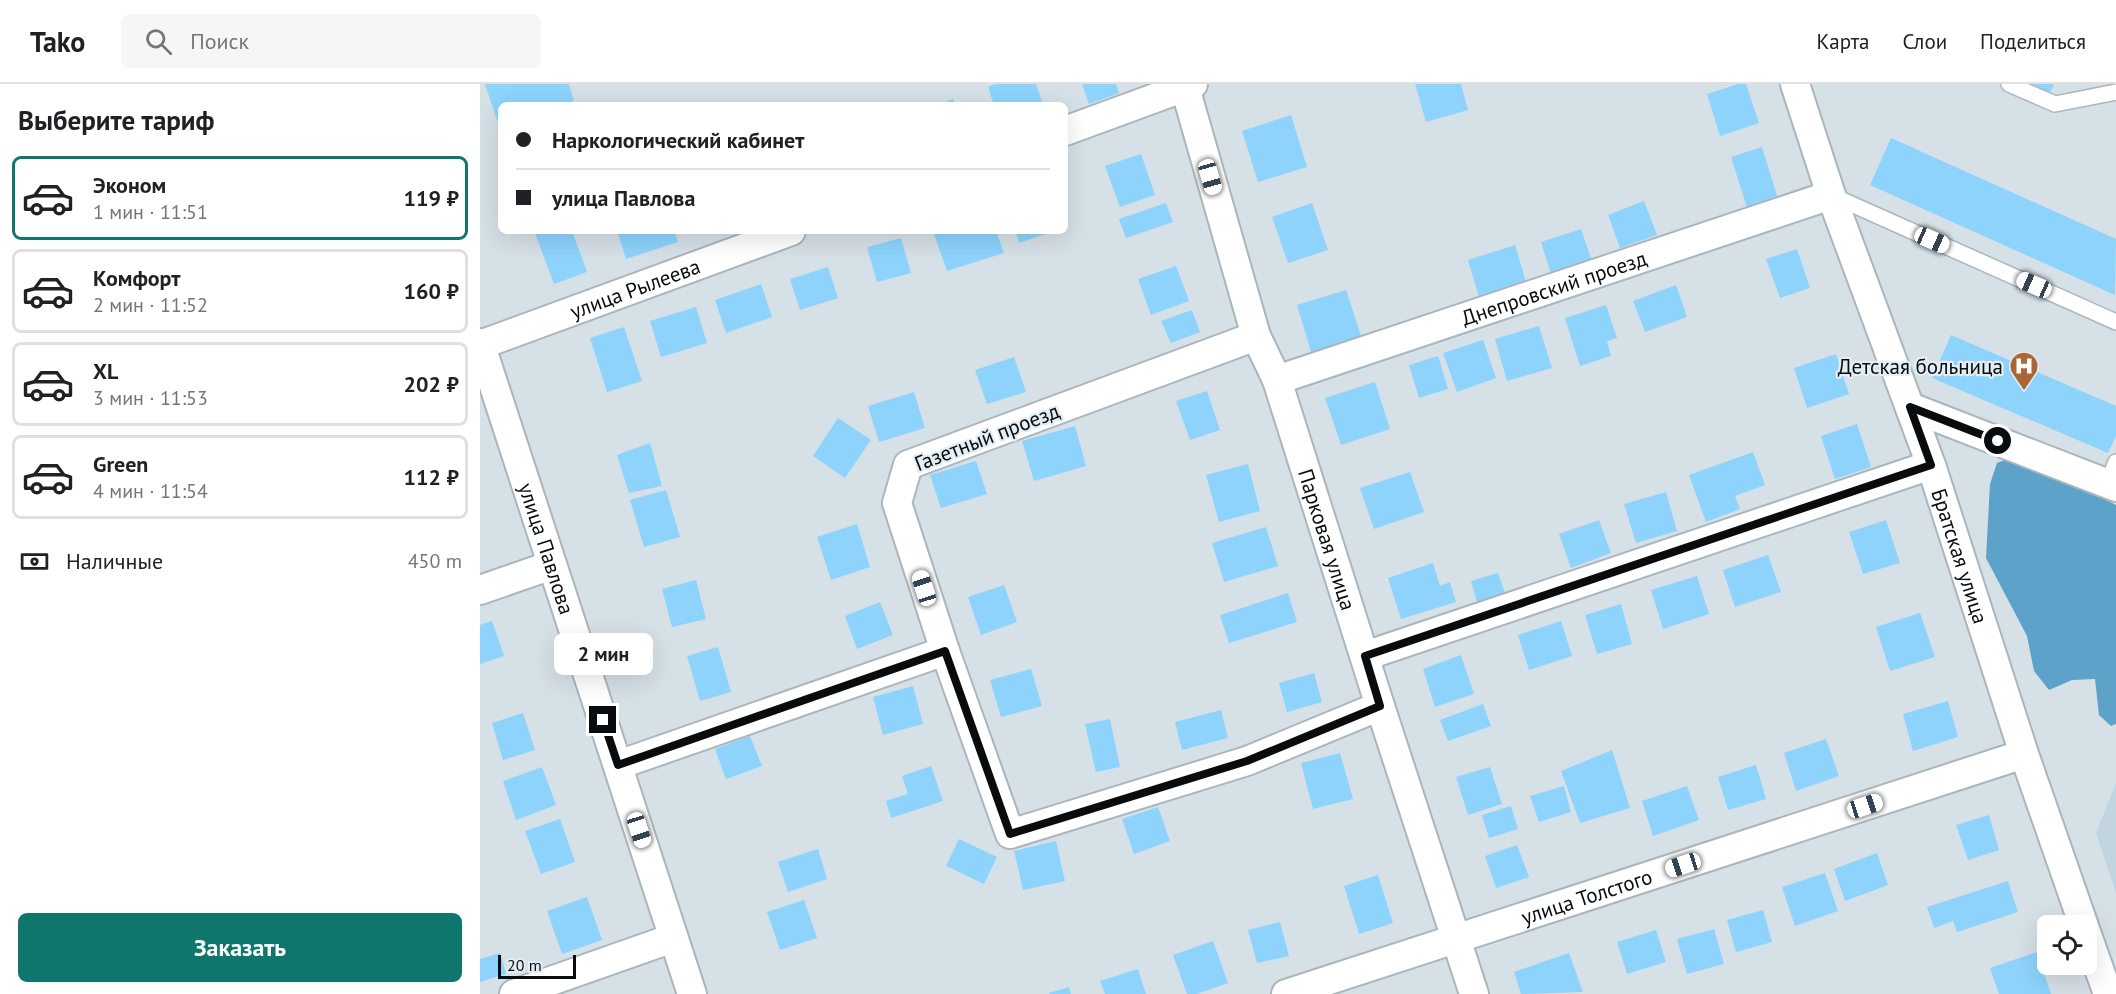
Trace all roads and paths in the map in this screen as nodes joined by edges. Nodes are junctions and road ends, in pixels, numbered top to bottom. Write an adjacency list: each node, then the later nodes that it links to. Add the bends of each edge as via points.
1 (1795, 84): 6 (street, Братская улица)
2 (2009, 84): 4 (lane, via 2055,104)
3 (1187, 85): 5 (street); 9 (street, Парковая улица)
4 (2116, 92)
5 (1068, 130)
6 (1832, 195): 8 (lane); 11 (street, Днепровский проезд); 12 (street, Братская улица)
7 (783, 234): 10 (street, улица Рылеева)
8 (2116, 322)
9 (1256, 336): 11 (street, Парковая улица); 17 (street, Газетный проезд, via 908,465 897,503)
10 (480, 344): 15 (street, улица Павлова)
11 (1277, 380): 18 (street, Парковая улица)
12 (1910, 407): 13 (street, Братская улица); 14 (street)
13 (1931, 465): 18 (street); 20 (street, Братская улица)
14 (2113, 478)
15 (552, 565): 16 (street); 21 (street, улица Павлова)
16 (480, 590)
17 (945, 651): 19 (street, Газетный проезд, via 1010,834 1247,761); 21 (street)
18 (1365, 656): 19 (street, Парковая улица)
19 (1380, 706): 24 (street, Парковая улица)
20 (2024, 754): 22 (street, Братская улица); 24 (street, улица Толстого)
21 (618, 765): 23 (street, улица Павлова)
22 (2080, 915)
23 (673, 938): 26 (street); 27 (street, улица Павлова)
24 (1456, 939): 28 (street, улица Толстого); 29 (street, Парковая улица)
25 (2097, 963): 30 (street)
26 (514, 994)
27 (692, 994)
28 (1286, 994)
29 (1474, 994)
30 (2108, 994)

